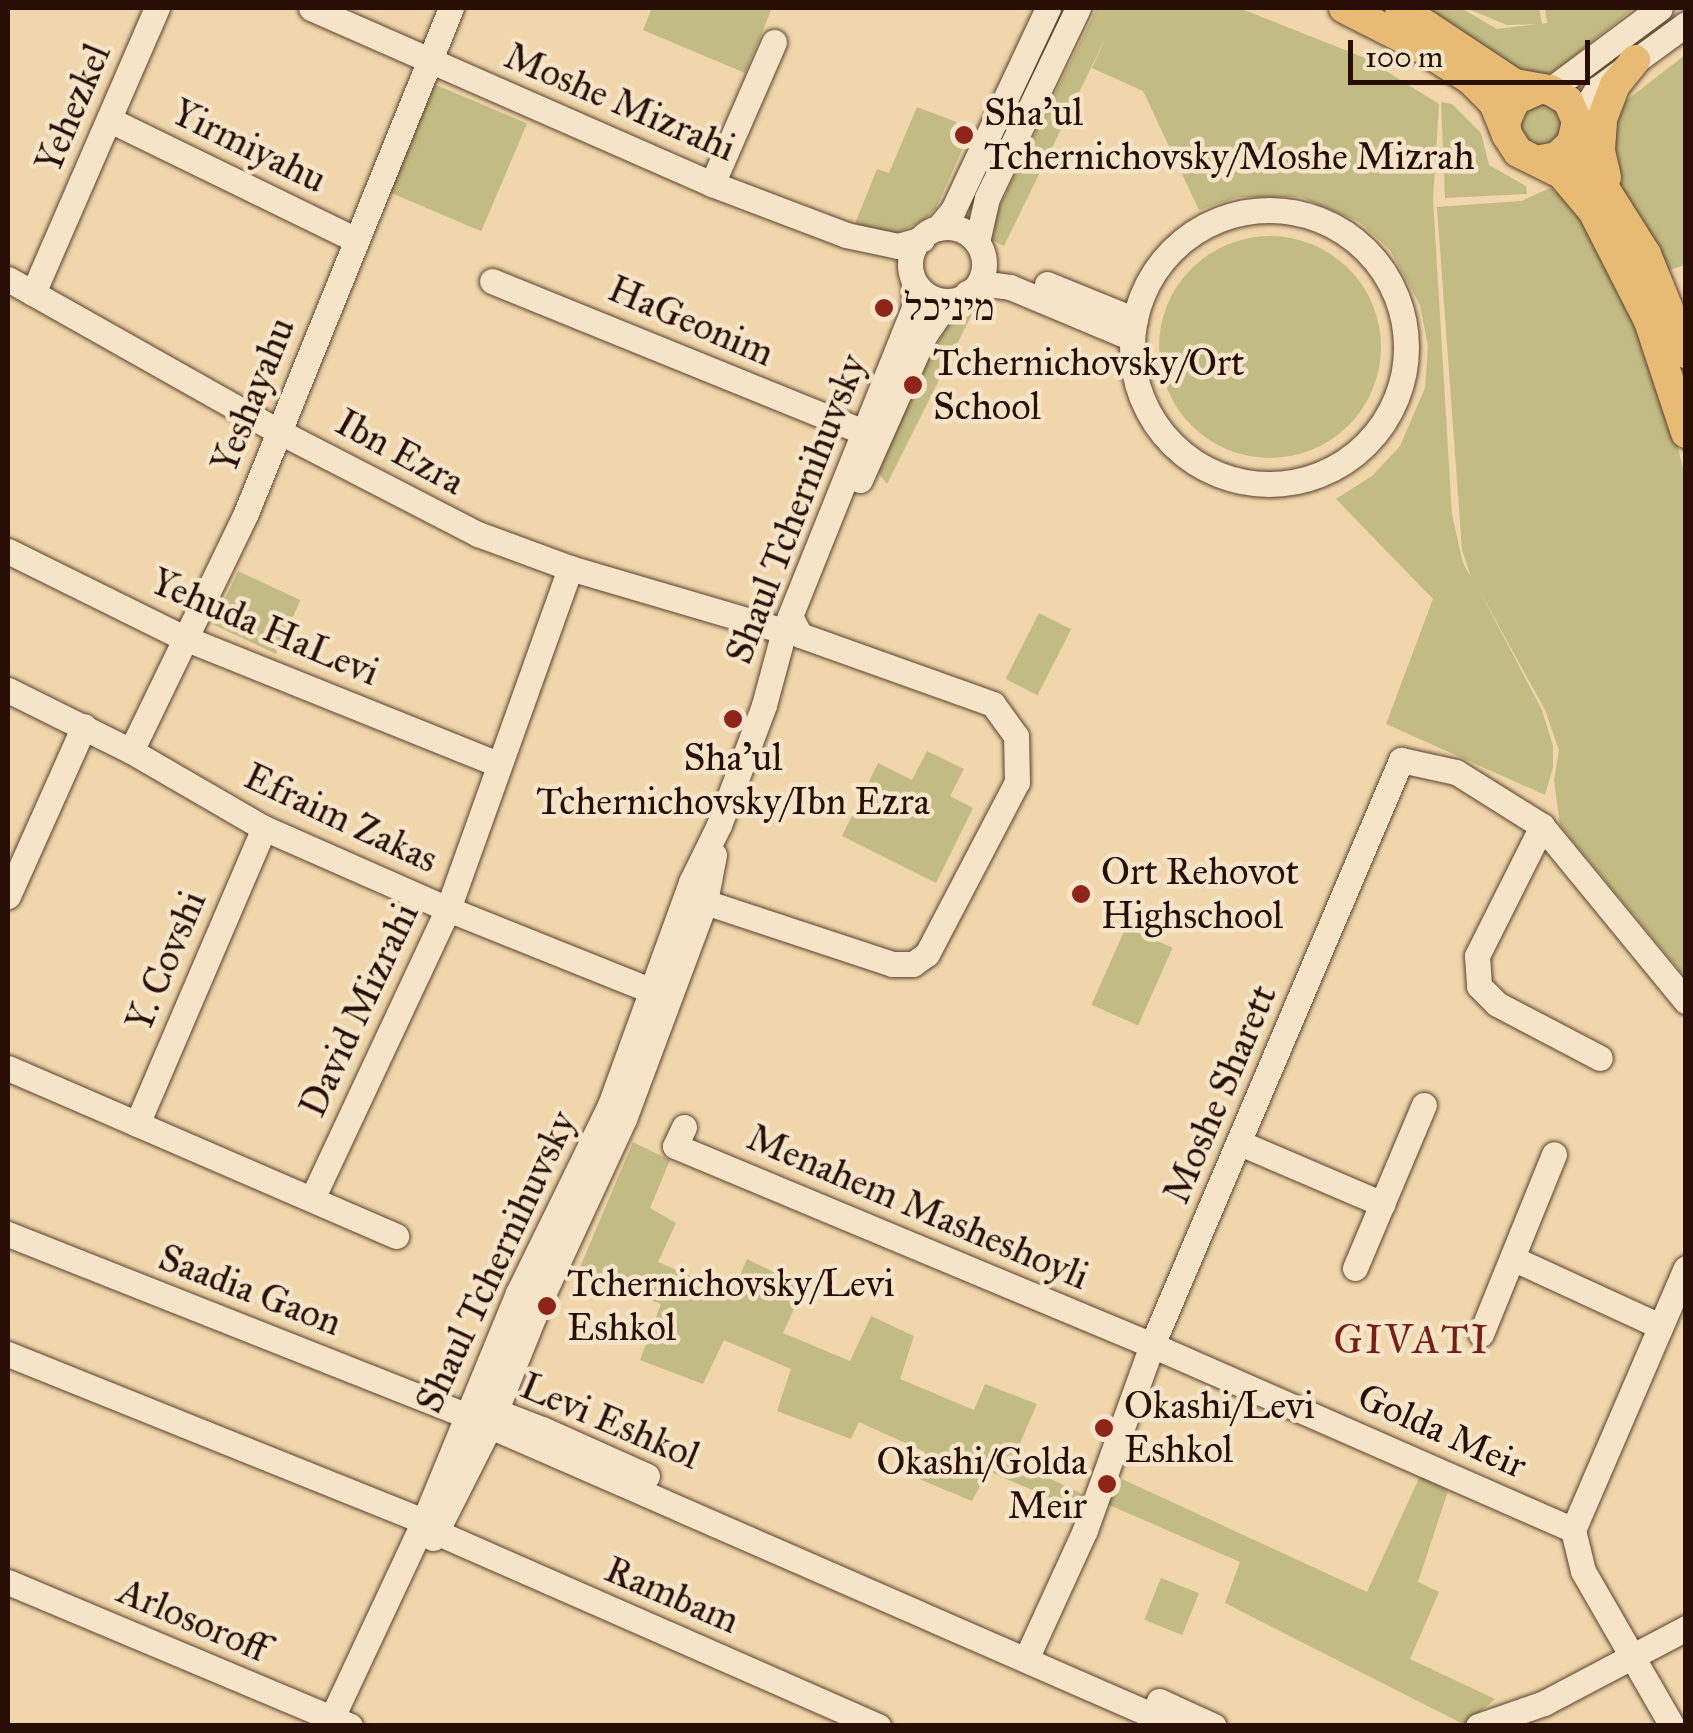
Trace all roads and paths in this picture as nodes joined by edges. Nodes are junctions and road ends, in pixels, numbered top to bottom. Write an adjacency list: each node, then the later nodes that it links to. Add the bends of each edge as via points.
1 (156, 8): 14 (street, Yehezkel)
2 (312, 8): 11 (street, Moshe Mizrahi)
3 (451, 8): 11 (street, Yeshayahu)
4 (1048, 8): 20 (street, via 953,210)
5 (1078, 8): 23 (street, via 986,198)
6 (1344, 8): 16 (main road, via 1471,80 1494,103)
7 (1400, 8): 13 (main road, via 1515,84)
8 (1660, 8): 13 (street)
9 (1686, 24): 12 (street)
10 (774, 42): 18 (street)
11 (428, 59): 18 (street, Moshe Mizrahi); 22 (street, Yeshayahu)
12 (1635, 60): 15 (street, via 1597,89); 19 (main road, via 1606,104 1600,133 1602,164)
13 (1543, 90): 15 (main road, via 1568,101); 16 (main road, via 1515,100)
14 (110, 120): 22 (street, Yirmiyahu); 27 (street, Yehezkel)
15 (1576, 127): 17 (main road, via 1566,151); 19 (main road, via 1590,164)
16 (1507, 134): 17 (main road, via 1518,152)
17 (1537, 160): 33 (main road, via 1579,192 1622,263)
18 (712, 184): 21 (street, Moshe Mizrahi)
19 (1620, 206): 30 (main road)
20 (930, 233): 21 (street, Moshe Mizrahi, via 898,246); 23 (street, via 960,228); 25 (street, via 912,256)
21 (846, 235): 25 (street, Moshe Mizrahi, via 900,265)
22 (356, 240): 32 (street, Yeshayahu)
23 (978, 245): 28 (street, via 983,270); 29 (street, via 998,266)
24 (8, 279): 27 (street, Ibn Ezra)
25 (913, 280): 28 (street, via 933,299); 31 (street, Shaul Tchernihuvsky, via 915,305)
26 (492, 281): 31 (street, HaGeonim)
27 (33, 293): 32 (street, Ibn Ezra)
28 (957, 297): 29 (street, via 987,284 1010,287); 36 (street, Shaul Tchernihuvsky, via 935,314)
29 (1134, 329): 29 (street, via 1139,390 1174,446 1214,473 1265,485 1317,476 1362,449 1394,406 1404,368 1405,328 1388,278 1352,238 1305,214 1252,210 1201,227 1161,262 1144,289)
30 (1686, 353)
31 (862, 431): 36 (street, Shaul Tchernihuvsky)
32 (280, 432): 35 (street, Ibn Ezra, via 478,534); 37 (street, Yeshayahu)
33 (1686, 433)
34 (8, 551): 37 (street, Yehuda HaLevi)
35 (570, 568): 36 (street, Ibn Ezra); 41 (street, David Mizrahi)
36 (791, 627): 42 (street, Shaul Tchernihuvsky, via 782,679 764,705); 46 (street, Ibn Ezra, via 992,704 1016,736 1017,782 926,954 912,964 892,964)
37 (182, 637): 40 (street, Yeshayahu); 41 (street, Yehuda HaLevi)
38 (8, 690): 39 (street, Efraim Zakas)
39 (84, 726): 40 (street, Efraim Zakas); 45 (street)
40 (131, 751): 44 (street, Efraim Zakas)
41 (498, 764): 47 (street, David Mizrahi)
42 (719, 825): 46 (street, Shaul Tchernihuvsky); 48 (street, Shaul Tchernihuvsky)
43 (1542, 826): 49 (street); 50 (street, via 1477,956 1479,986 1497,1004); 55 (street, Moshe Sharett, via 1456,772 1401,760)
44 (264, 828): 47 (street, Efraim Zakas); 53 (street, Y. Covshi)
45 (8, 896)
46 (705, 902): 68 (street, Shaul Tchernihuvsky, via 624,1120)
47 (448, 909): 48 (street, Efraim Zakas); 57 (street, David Mizrahi)
48 (654, 992): 69 (street, Shaul Tchernihuvsky, via 610,1105)
49 (1686, 1001)
50 (1600, 1058)
51 (8, 1068): 53 (street)
52 (1424, 1105): 58 (street)
53 (137, 1124): 57 (street)
54 (684, 1126): 66 (street, Menahem Masheshoyli, via 675,1146)
55 (1240, 1143): 58 (street); 66 (street, Moshe Sharett)
56 (1554, 1154): 61 (street)
57 (312, 1199): 60 (street)
58 (1382, 1204): 62 (street)
59 (8, 1234): 69 (street, Saadia Gaon)
60 (396, 1236)
61 (1512, 1258): 64 (street); 65 (street)
62 (1355, 1268)
63 (1686, 1268): 64 (street)
64 (1660, 1326): 73 (street)
65 (1481, 1334)
66 (1152, 1345): 73 (street, Golda Meir); 76 (street, Moshe Sharett, via 1085,1530)
67 (8, 1354): 72 (street, Rambam)
68 (506, 1384): 70 (street, Shaul Tchernihuvsky); 71 (street, via 522,1412)
69 (466, 1415): 70 (street, Levi Eshkol); 72 (street, Shaul Tchernihuvsky)
70 (492, 1419): 71 (street, Levi Eshkol); 72 (street, Shaul Tchernihuvsky); 76 (street, Levi Eshkol)
71 (542, 1428): 76 (street, Levi Eshkol)
72 (430, 1526): 78 (street, Shaul Tchernihuvsky); 79 (street, Rambam)
73 (1573, 1530): 77 (street, via 1583,1571)
74 (8, 1582): 78 (street, Arlosoroff)
75 (1686, 1628): 77 (street)
76 (1030, 1652): 80 (street, Levi Eshkol); 81 (street, Levi Eshkol)
77 (1632, 1658): 82 (street, via 1544,1703); 83 (street)
78 (341, 1724)
79 (878, 1726)
80 (1177, 1726)
81 (1214, 1726)
82 (1478, 1726)
83 (1672, 1726)

